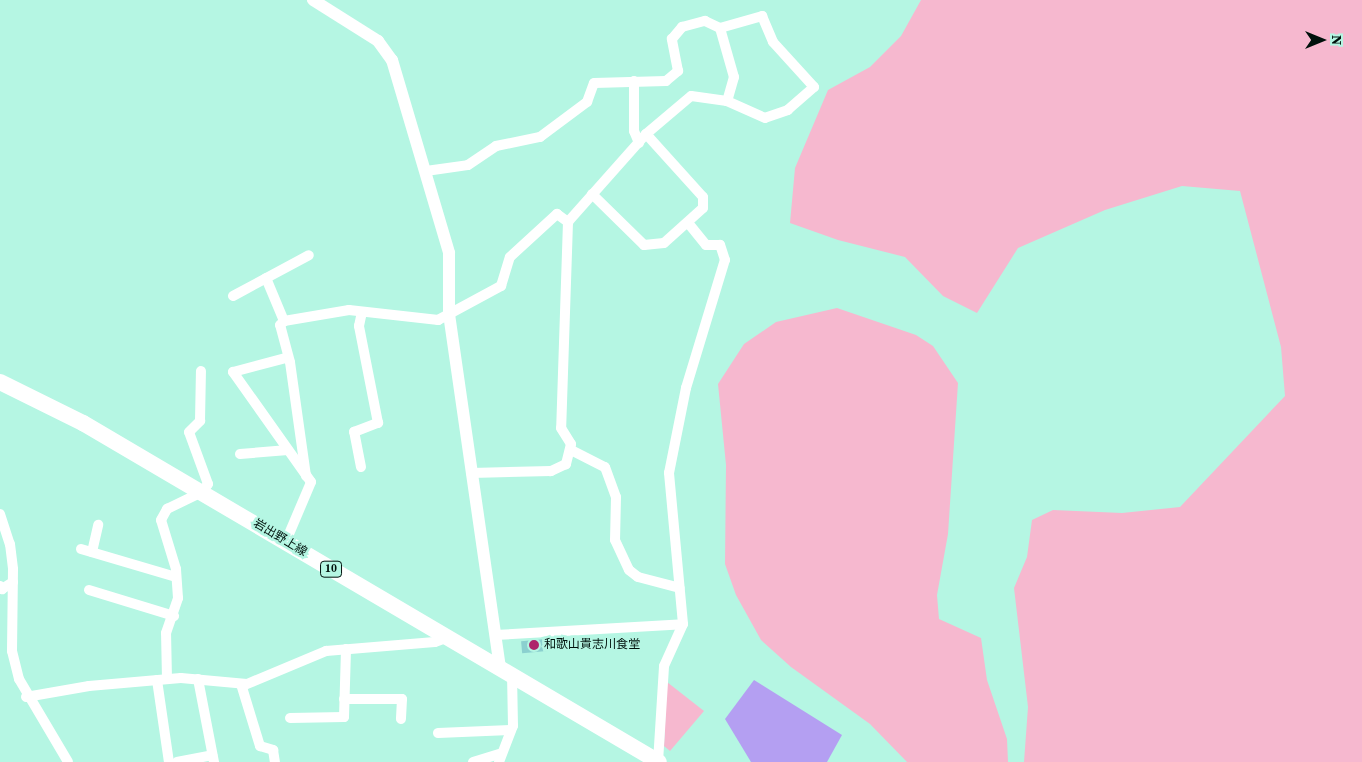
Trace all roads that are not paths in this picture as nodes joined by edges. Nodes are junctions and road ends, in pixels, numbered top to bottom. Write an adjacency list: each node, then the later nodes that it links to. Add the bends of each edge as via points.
1 (313, 0): 7 (street, via 385,48)
2 (720, 28): 3 (street, via 705,21 682,27 672,39 678,71 666,81); 4 (street, via 734,77); 4 (street, via 762,16 773,42 814,87 788,110 765,118)
3 (634, 81): 6 (street, via 634,132); 7 (street, via 594,83 587,102 540,137 496,146 468,165)
4 (727, 101): 5 (street, via 691,96)
5 (646, 134): 6 (street); 10 (street, via 703,197 703,208)
6 (639, 143): 8 (street)
7 (426, 171): 15 (street, via 449,253)
8 (592, 194): 9 (street); 10 (street, via 644,245 664,243)
9 (568, 222): 15 (street, via 557,214 510,256 501,286); 21 (street, via 561,428)
10 (688, 223): 35 (street, via 706,245 720,245 725,260 686,388 669,473)
11 (309, 255): 12 (street)
12 (266, 278): 13 (street); 16 (street)
13 (233, 296)
14 (362, 312): 15 (street, via 438,320); 16 (street, via 349,310); 23 (street, via 359,326 378,423 354,432)
15 (449, 314): 24 (street)
16 (284, 321): 17 (street, via 280,325)
17 (286, 358): 20 (street, via 233,372); 25 (street, via 290,362)
18 (201, 371): 26 (street, via 200,421 189,432 208,484)
19 (0, 382): 26 (main road, 岩出野上線 / 10, via 38,398)
20 (288, 450): 22 (street); 25 (street)
21 (571, 450): 24 (street, via 566,464 560,469); 35 (street, via 605,467 616,497 615,540 628,570 638,577)
22 (240, 454)
23 (361, 467)
24 (471, 474): 39 (street)
25 (306, 476): 29 (street, via 311,482)
26 (202, 492): 29 (main road, 岩出野上線 / 10); 32 (street, via 167,509 161,520)
27 (0, 514): 33 (street, via 10,544)
28 (98, 525): 31 (street)
29 (286, 541): 40 (main road, 岩出野上線 / 10)
30 (81, 549): 31 (street)
31 (92, 552): 32 (street)
32 (176, 577): 37 (street)
33 (13, 582): 34 (street, via 2,589); 46 (street, via 12,652)
34 (0, 586)
35 (680, 588): 38 (street)
36 (89, 590): 37 (street)
37 (174, 616): 43 (street, via 166,633)
38 (683, 624): 39 (street); 59 (street, via 664,666)
39 (495, 635): 42 (street)
40 (446, 638): 41 (street, via 435,642); 42 (main road, 岩出野上線 / 10)
41 (346, 649): 45 (street, via 326,651); 47 (street)
42 (506, 671): 50 (street); 59 (main road, 岩出野上線 / 10)
43 (162, 679): 44 (street); 46 (street); 55 (street)
44 (198, 679): 45 (street); 53 (street)
45 (241, 684): 57 (street, via 260,746 273,750)
46 (26, 697): 54 (street)
47 (344, 699): 48 (street, via 344,717); 49 (street, via 402,699)
48 (290, 718)
49 (401, 719)
50 (511, 730): 51 (street); 52 (street)
51 (438, 734)
52 (499, 758): 58 (street)
53 (213, 759): 56 (street)
54 (68, 762)
55 (169, 762)
56 (177, 762)
57 (275, 762)
58 (473, 762)
59 (659, 762)

